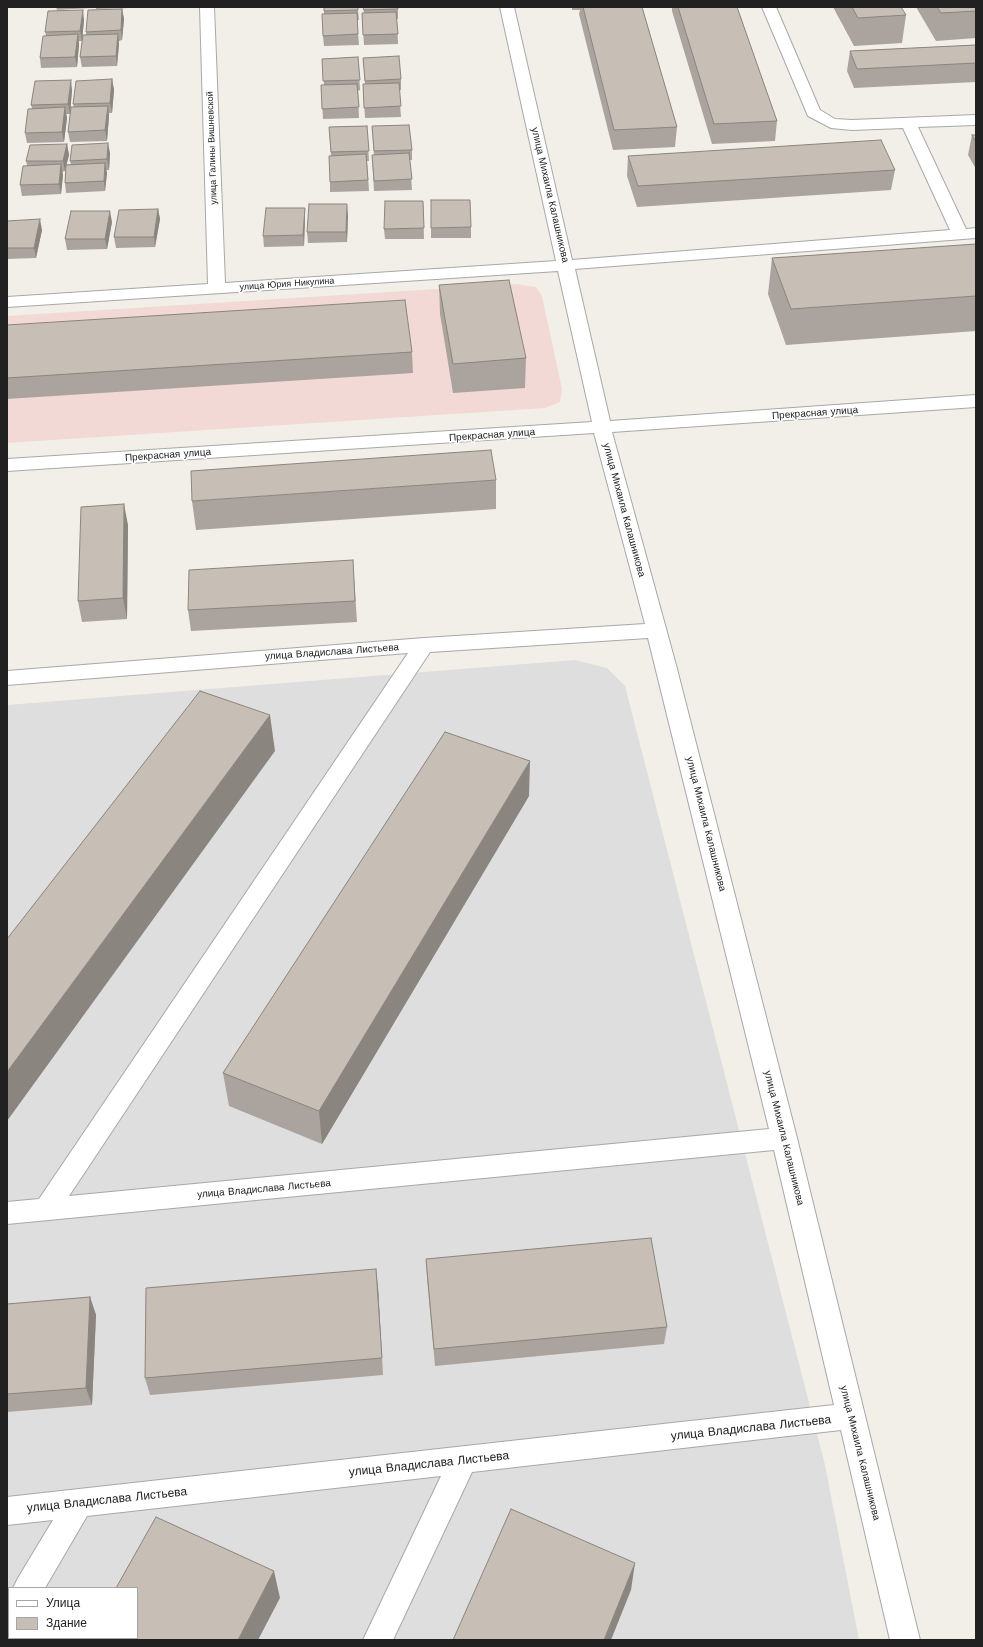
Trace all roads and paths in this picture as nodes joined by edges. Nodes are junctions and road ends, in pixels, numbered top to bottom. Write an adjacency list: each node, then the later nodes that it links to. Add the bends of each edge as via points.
1 (207, 7): 8 (street, улица Галины Вишневской)
2 (507, 7): 7 (street, улица Михаила Калашникова)
3 (769, 7): 5 (street, via 813,113 832,122 852,126)
4 (976, 120): 5 (street)
5 (909, 124): 6 (street)
6 (968, 234): 7 (street, улица Юрия Никулина)
7 (566, 265): 8 (street, улица Юрия Никулина); 11 (street, улица Михаила Калашникова)
8 (217, 289): 9 (street, улица Юрия Никулина)
9 (7, 302)
10 (976, 401): 11 (street, Прекрасная улица)
11 (602, 428): 12 (street, Прекрасная улица); 13 (street, улица Михаила Калашникова)
12 (7, 465)
13 (657, 630): 14 (street, улица Владислава Листьева); 16 (street, улица Михаила Калашникова)
14 (424, 645): 15 (street, улица Владислава Листьева); 17 (street)
15 (7, 678)
16 (784, 1138): 17 (street, улица Владислава Листьева); 19 (street, улица Михаила Калашникова)
17 (46, 1209): 18 (street, улица Владислава Листьева)
18 (7, 1213)
19 (851, 1416): 20 (street, улица Владислава Листьева); 25 (street, улица Михаила Калашникова)
20 (463, 1460): 21 (street, улица Владислава Листьева); 24 (street)
21 (79, 1503): 22 (street, улица Владислава Листьева); 23 (street)
22 (7, 1511)
23 (29, 1587)
24 (378, 1640)
25 (905, 1640)

